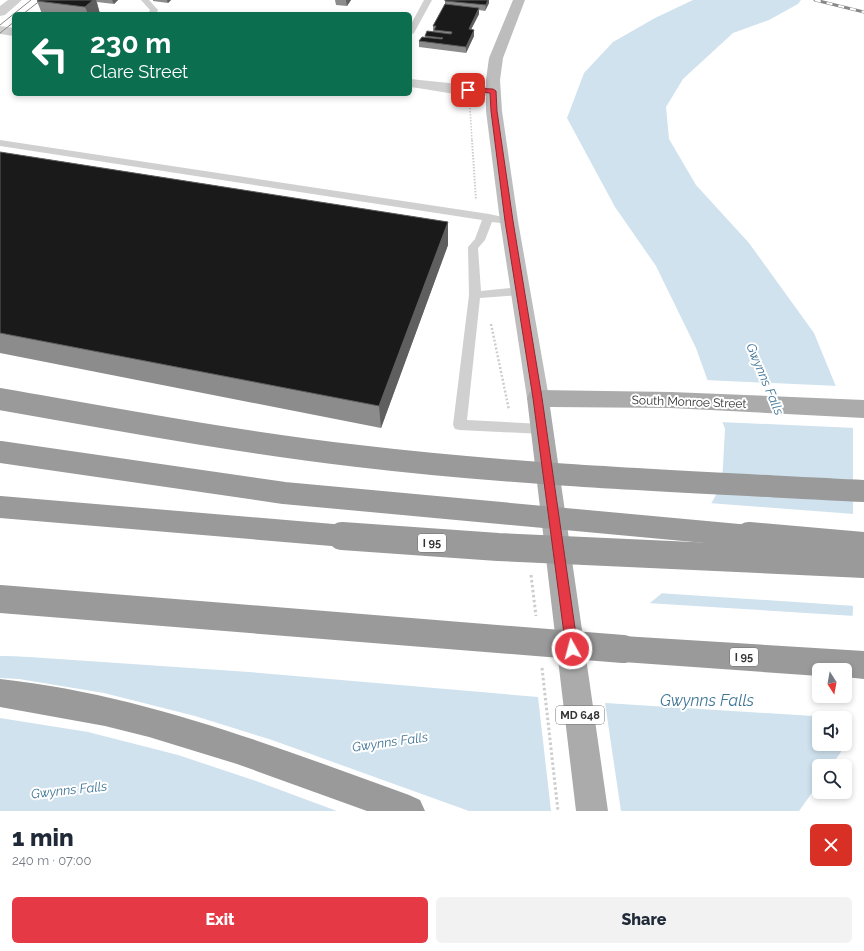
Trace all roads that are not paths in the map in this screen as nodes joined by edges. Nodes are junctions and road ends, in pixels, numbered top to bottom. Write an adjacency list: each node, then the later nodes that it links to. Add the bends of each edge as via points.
1 (16, 0): 5 (street)
2 (145, 0): 6 (lane)
3 (428, 0): 7 (lane)
4 (519, 0): 11 (main road, MD 648, via 496,58)
5 (0, 12)
6 (153, 12)
7 (412, 29)
8 (0, 30): 9 (street)
9 (12, 32)
10 (412, 83): 11 (street)
11 (493, 91): 14 (main road, MD 648)
12 (0, 143): 13 (lane)
13 (489, 217): 14 (lane); 16 (lane, via 480,240 473,247)
14 (509, 221): 15 (main road, MD 648)
15 (520, 291): 16 (lane); 18 (main road, MD 648)
16 (475, 295): 20 (lane, via 460,425)
17 (0, 398): 22 (highway, bridge, via 179,432 401,461)
18 (538, 398): 19 (main road, South Monroe Street, via 671,400); 20 (main road, MD 648)
19 (864, 409)
20 (542, 429): 30 (main road, MD 648)
21 (0, 452): 24 (highway, bridge, via 186,480 383,504)
22 (864, 491)
23 (0, 507): 25 (highway, I 95, bridge, via 498,547)
24 (864, 546)
25 (864, 564)
26 (0, 599): 27 (highway, I 95, bridge, via 437,635)
27 (864, 666)
28 (0, 693): 29 (highway, via 99,710 181,730)
29 (409, 811)
30 (592, 811)

